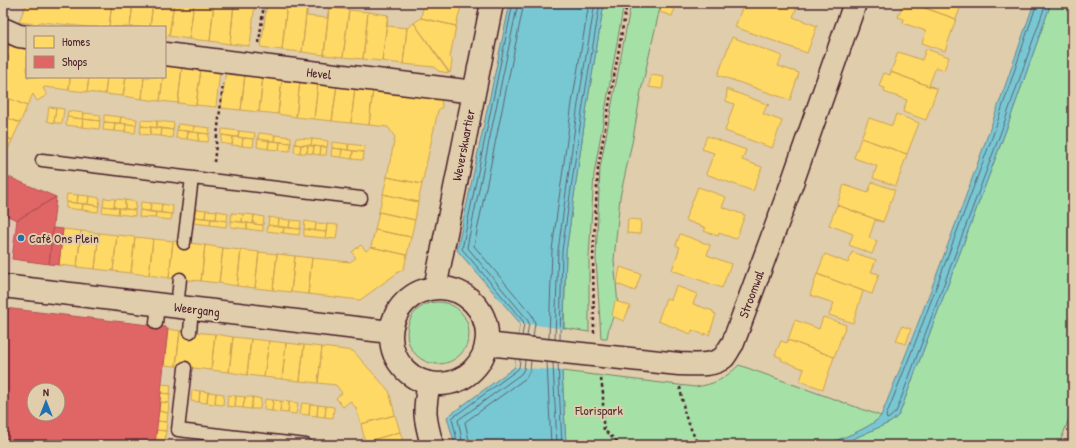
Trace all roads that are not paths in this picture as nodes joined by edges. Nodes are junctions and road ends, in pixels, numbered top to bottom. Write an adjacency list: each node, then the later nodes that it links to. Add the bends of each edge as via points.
1 (492, 3): 6 (street, Weverskwartier)
2 (856, 3): 17 (street, Stroomwal, via 733,343 723,357 701,364 679,364)
3 (3, 29): 4 (street)
4 (26, 37)
5 (166, 54): 6 (street, Hevel)
6 (474, 92): 13 (street, Weverskwartier)
7 (42, 160): 8 (lane)
8 (192, 178): 9 (lane); 10 (lane)
9 (361, 198)
10 (184, 243)
11 (180, 279): 14 (lane)
12 (3, 286): 14 (street, Weergang)
13 (435, 288): 16 (street, via 420,292 405,301 395,316); 17 (street, via 450,289 472,302 484,321)
14 (171, 311): 15 (lane); 16 (street, Weergang)
15 (190, 332)
16 (390, 332): 19 (street, via 396,358 416,378)
17 (486, 344): 19 (street, via 482,359 475,369 464,377 447,383)
18 (185, 368): 20 (lane, via 178,430)
19 (428, 384): 21 (street, via 424,408)
20 (306, 445)
21 (432, 445)

